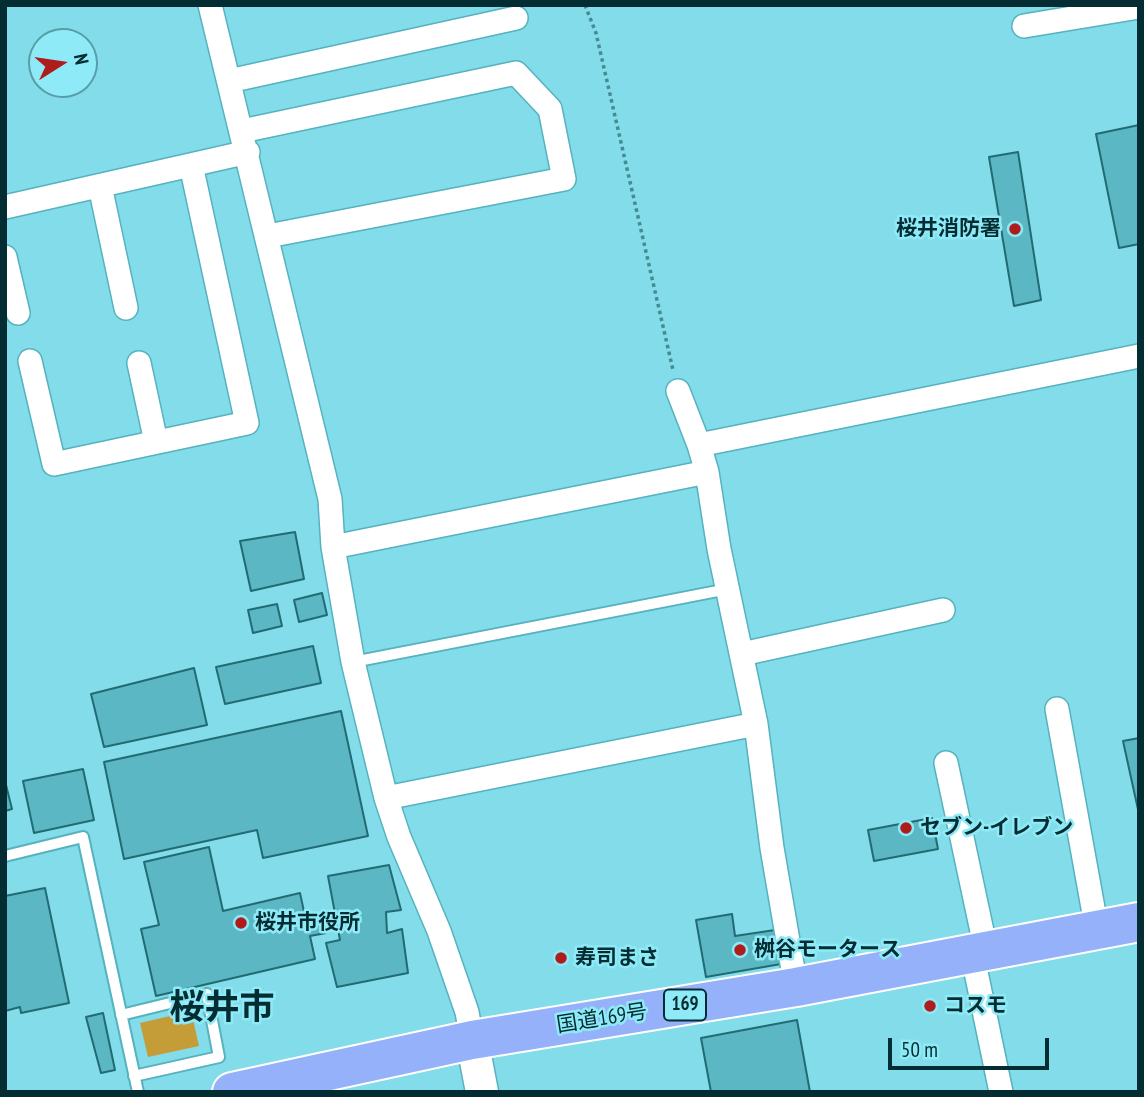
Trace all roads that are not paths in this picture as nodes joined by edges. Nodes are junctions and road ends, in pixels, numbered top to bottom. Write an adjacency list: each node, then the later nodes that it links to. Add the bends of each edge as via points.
1 (210, 5): 5 (street)
2 (1139, 7): 4 (street)
3 (516, 18): 5 (street)
4 (1024, 26)
5 (229, 81): 6 (street)
6 (245, 142): 7 (street); 10 (street); 10 (street, via 516,73 550,109 564,179)
7 (191, 165): 8 (street); 18 (street, via 247,423)
8 (100, 186): 9 (street); 12 (street)
9 (5, 207)
10 (268, 236): 21 (street, via 330,499)
11 (5, 257): 13 (street)
12 (126, 308)
13 (18, 313)
14 (1139, 356): 19 (street)
15 (30, 361): 18 (street, via 54,464)
16 (139, 363): 18 (street)
17 (678, 391): 19 (street)
18 (156, 442)
19 (699, 445): 20 (street)
20 (707, 472): 21 (street); 22 (street)
21 (332, 547): 25 (street)
22 (728, 589): 24 (street); 25 (lane)
23 (943, 610): 24 (street)
24 (742, 654): 27 (street)
25 (353, 662): 29 (street)
26 (1057, 709): 32 (street)
27 (756, 724): 29 (street); 34 (street)
28 (946, 763): 33 (street)
29 (386, 799): 36 (street, via 439,931)
30 (5, 856): 35 (lane, via 83,837)
31 (1139, 922): 32 (highway, 国道169号 / 169)
32 (1097, 930): 33 (highway, 国道169号 / 169)
33 (979, 952): 34 (highway, 国道169号 / 169); 41 (street)
34 (796, 987): 36 (highway, 国道169号 / 169)
35 (121, 1015): 37 (lane); 37 (lane, via 207,994 219,1057)
36 (472, 1040): 38 (highway, 国道169号 / 169); 40 (street)
37 (134, 1076): 39 (lane)
38 (253, 1089)
39 (138, 1092)
40 (482, 1092)
41 (1001, 1092)

